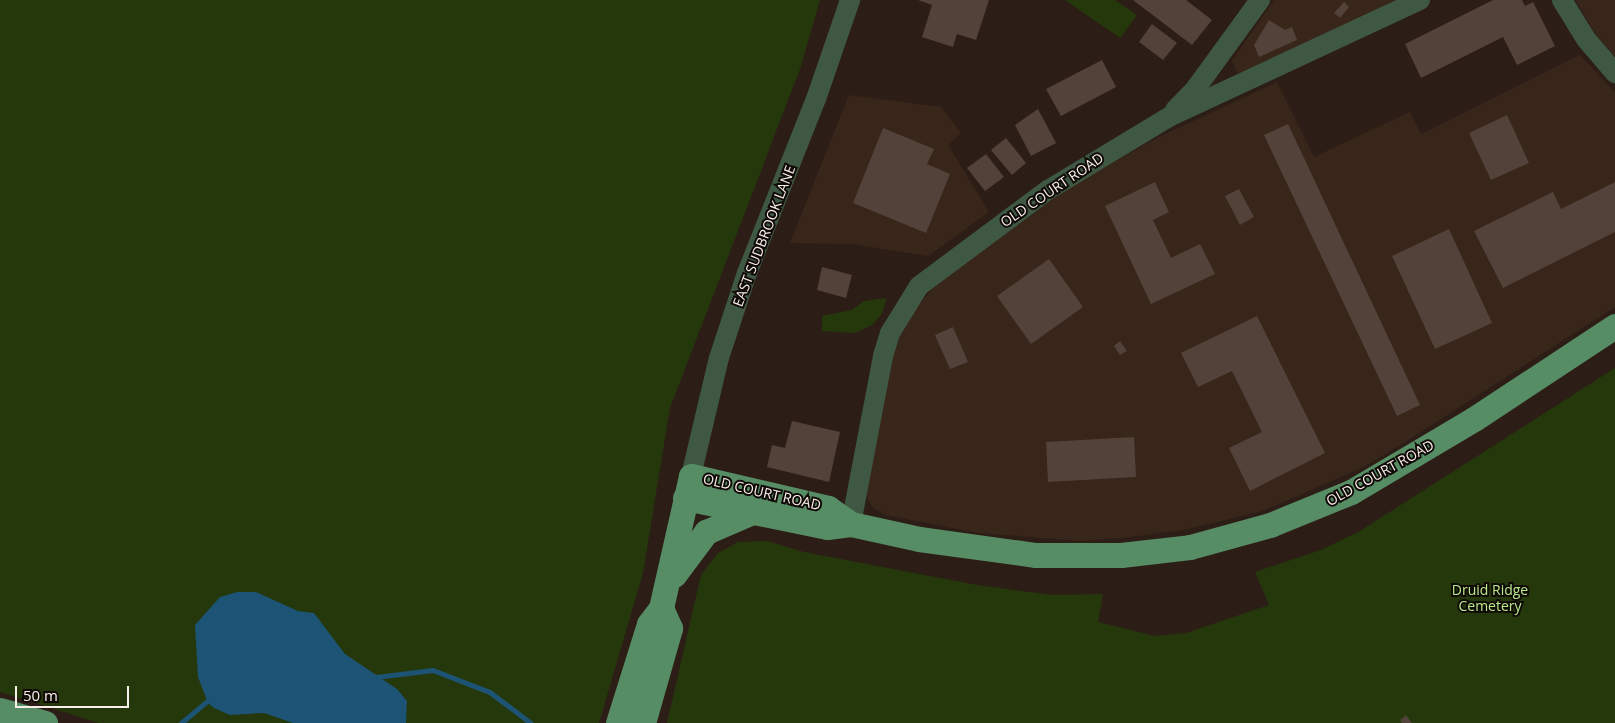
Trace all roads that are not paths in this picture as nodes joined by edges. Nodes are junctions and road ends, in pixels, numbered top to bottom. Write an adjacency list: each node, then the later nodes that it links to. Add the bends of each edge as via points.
1 (850, 0): 8 (street, EAST SUDBROOK LANE, via 816,99 747,273 719,358)
2 (1260, 0): 6 (street, via 1196,88)
3 (1420, 0): 6 (street, OLD COURT ROAD)
4 (1562, 0): 5 (street, via 1586,39)
5 (1615, 73)
6 (1169, 117): 10 (street, OLD COURT ROAD, via 1048,190 919,286 910,297 890,333 883,356)
7 (1615, 326): 10 (main road, OLD COURT ROAD, via 1474,419 1352,492 1308,512 1237,535 1190,547 1141,554 1062,556 979,548)
8 (688, 487): 9 (main road, OLD COURT ROAD); 10 (main road, OLD COURT ROAD, via 828,508); 11 (main road, OLD COURT ROAD)
9 (755, 511): 10 (main road, OLD COURT ROAD, via 827,527); 11 (main road, via 706,532)
10 (851, 524)
11 (663, 598): 14 (main road, OLD COURT ROAD, via 649,624); 15 (main road, via 670,628)
12 (0, 710): 13 (main road)
13 (45, 723)
14 (618, 723)
15 (643, 723)

